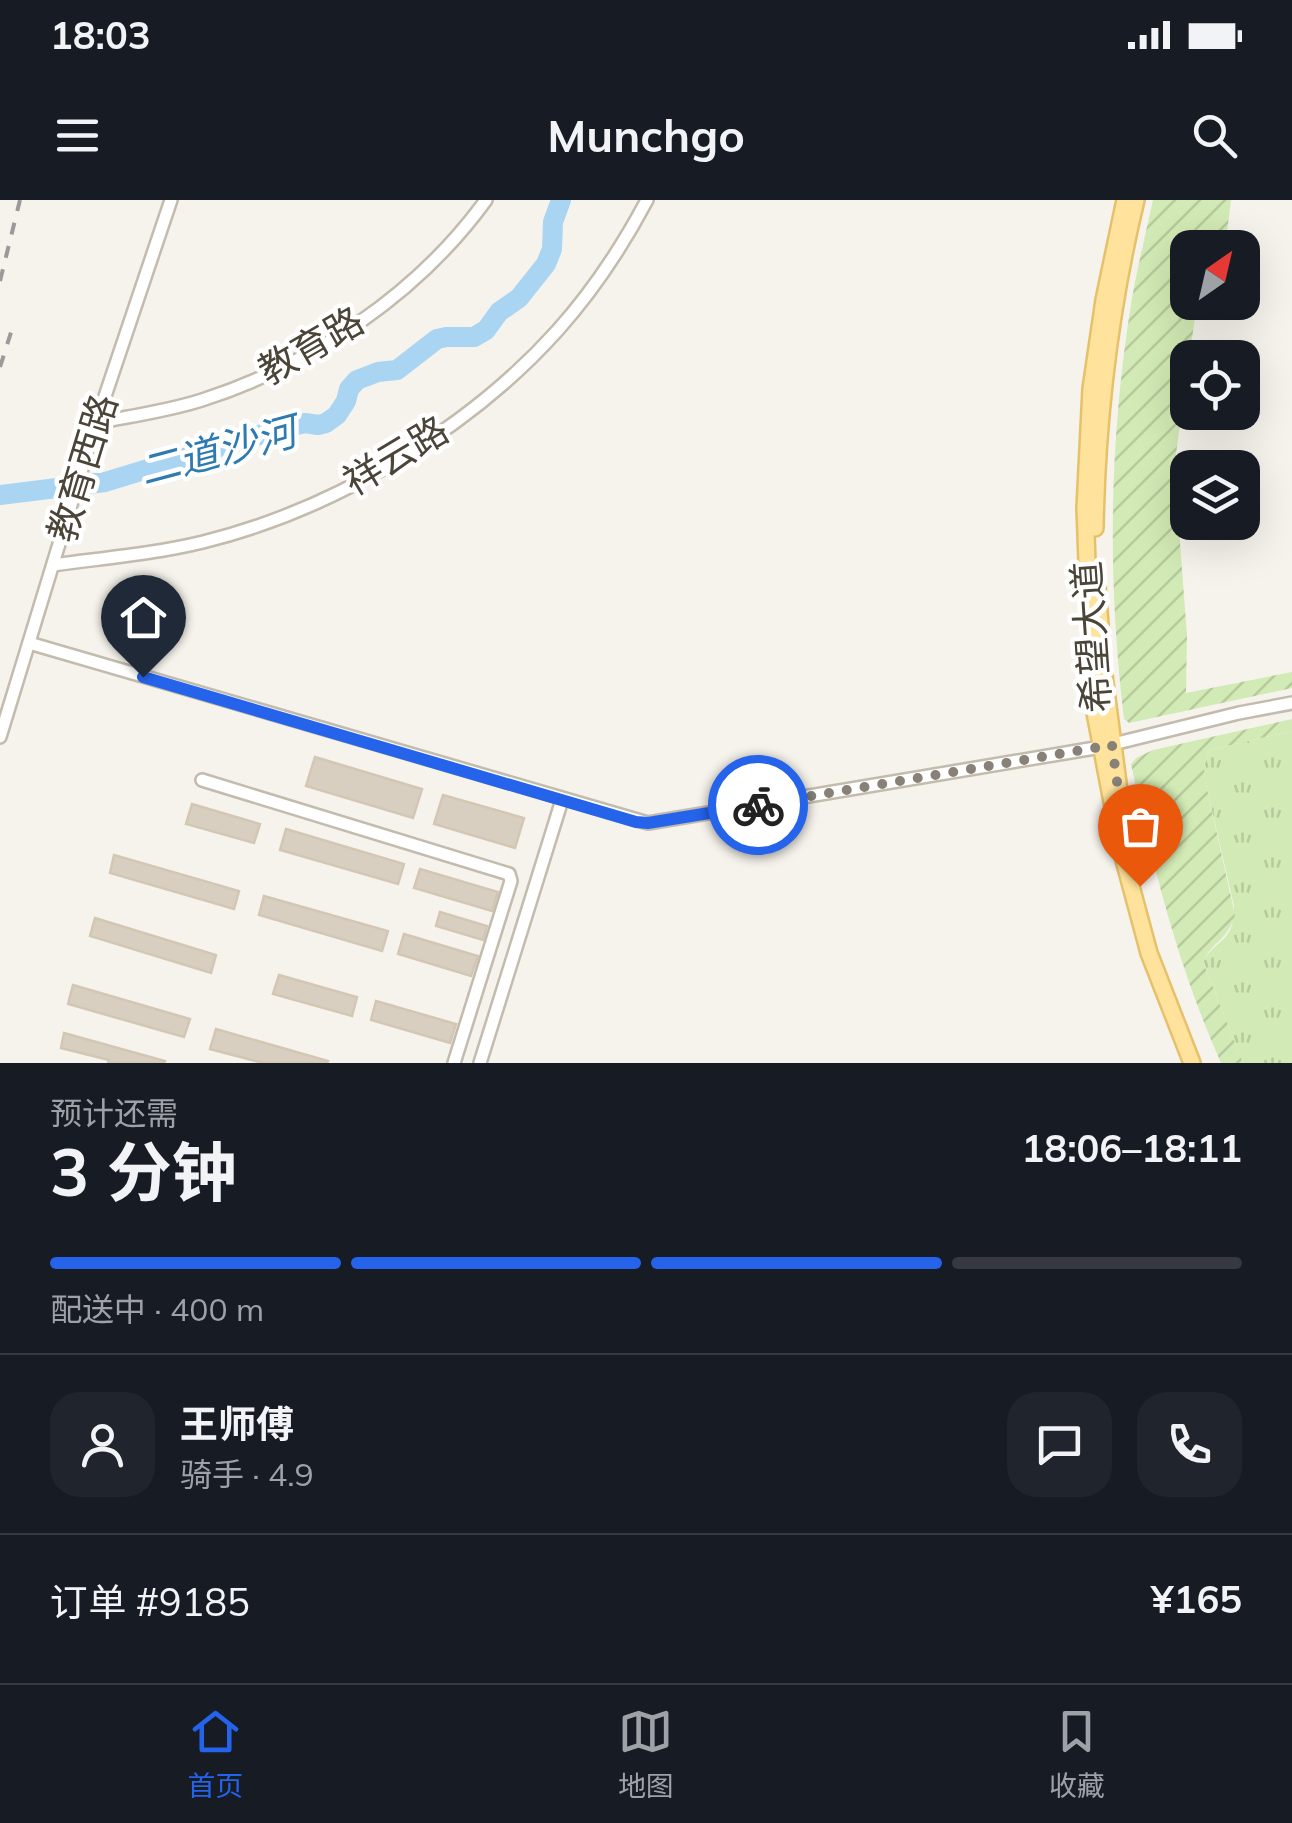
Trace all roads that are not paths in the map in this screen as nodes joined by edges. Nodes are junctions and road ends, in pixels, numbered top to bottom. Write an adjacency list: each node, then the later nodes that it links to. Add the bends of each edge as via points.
1 (171, 200): 6 (street, 教育西路)
2 (486, 200): 6 (street, 教育路, via 412,282 317,348 198,402)
3 (647, 200): 7 (street, 祥云路, via 602,276 554,334 472,408 408,453 304,507 225,536)
4 (1125, 200): 11 (main road, 希望大道, via 1094,371 1085,492 1092,697)
5 (1136, 200): 11 (main road, 希望大道, via 1104,369 1095,507)
6 (96, 423): 7 (street, 教育西路)
7 (54, 565): 8 (street, 教育西路)
8 (29, 643): 10 (street, 教育西路); 13 (street)
9 (1292, 703): 11 (street)
10 (0, 737)
11 (1107, 746): 13 (street, via 648,823); 16 (main road, 希望大道, via 1121,849 1149,953); 17 (main road, 希望大道, via 1140,886)
12 (202, 780): 14 (street, via 509,874)
13 (562, 800): 15 (street)
14 (454, 1063)
15 (480, 1063)
16 (1192, 1063)
17 (1202, 1063)

